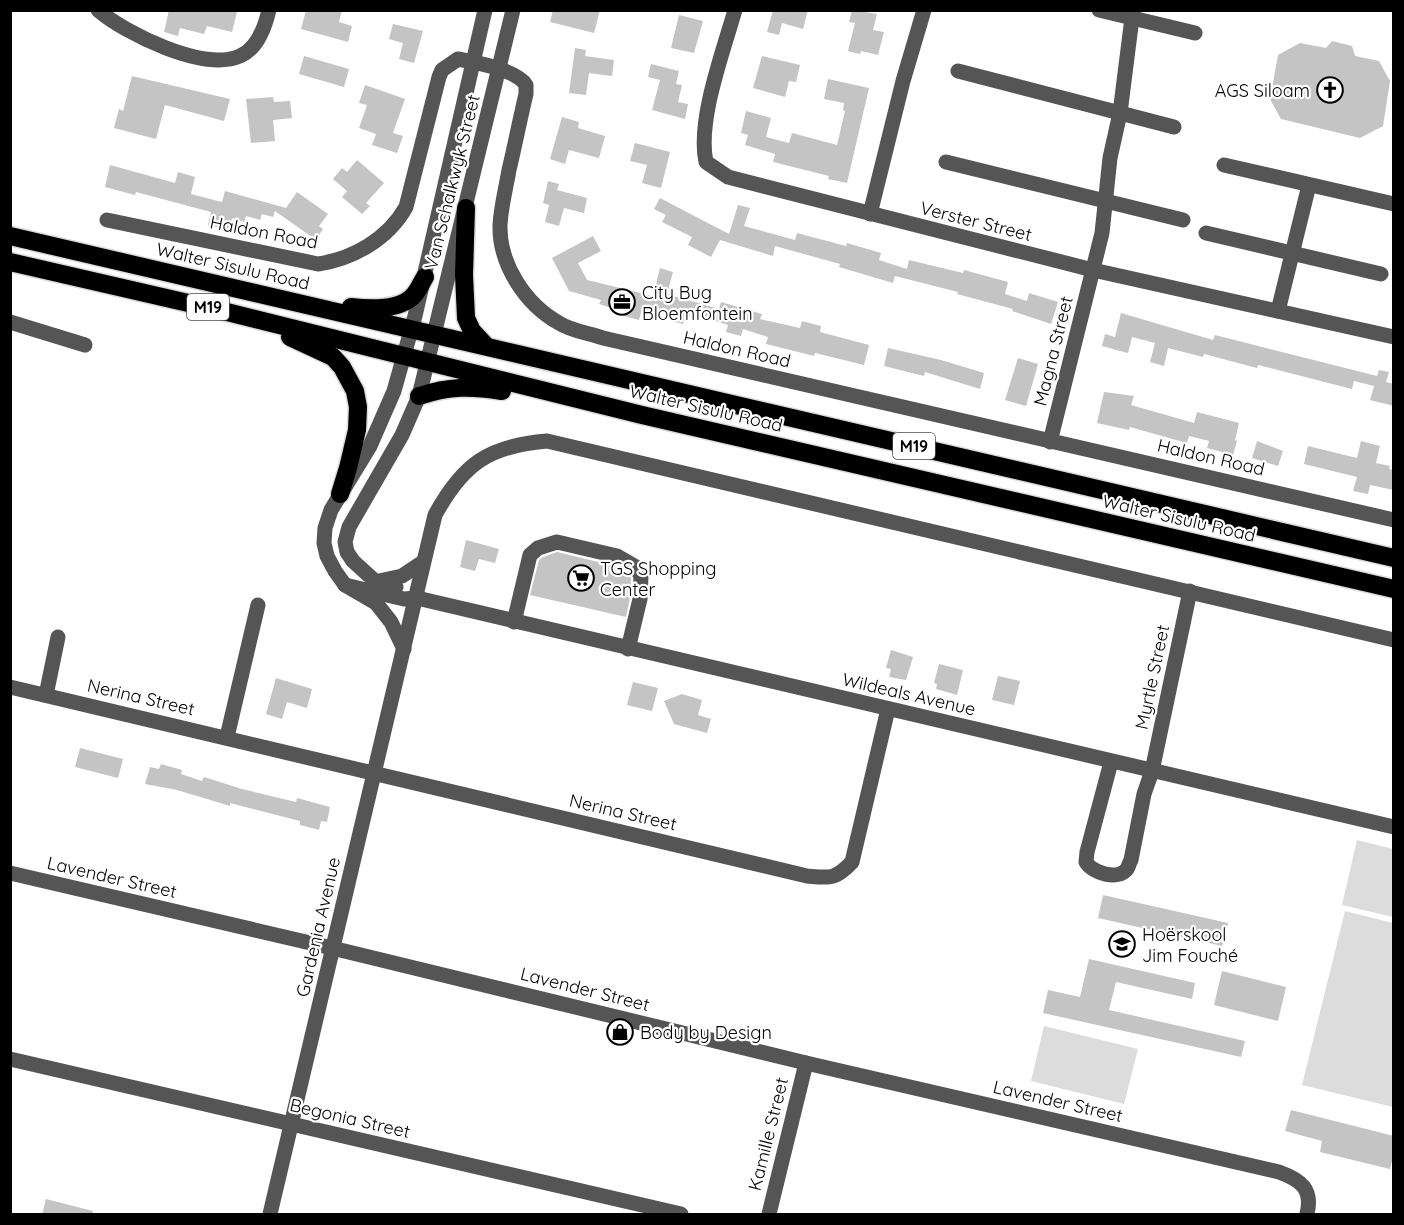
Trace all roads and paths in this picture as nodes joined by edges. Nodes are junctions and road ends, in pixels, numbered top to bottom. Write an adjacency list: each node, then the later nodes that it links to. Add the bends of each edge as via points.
1 (98, 10): 2 (street, via 140,38 183,54 227,60 242,56 254,46)
2 (269, 10)
3 (485, 10): 10 (street, Van Schalkwyk Street)
4 (513, 10): 11 (street, Van Schalkwyk Street)
5 (735, 10): 21 (street, Verster Street, via 707,112 703,133 706,162 728,177)
6 (924, 10): 21 (street)
7 (1099, 10): 8 (street)
8 (1132, 14): 9 (street); 13 (street, Magna Street)
9 (1195, 33)
10 (473, 62): 11 (street, Haldon Road); 22 (street, Haldon Road, via 458,59 438,77 406,207 398,221 384,235 335,262 318,264); 30 (street, Van Schalkwyk Street)
11 (499, 70): 20 (street, Van Schalkwyk Street); 44 (street, Haldon Road, via 518,76 526,85 503,200 503,247 523,291 542,312 561,324 603,338)
12 (957, 71): 13 (street)
13 (1120, 113): 14 (street); 18 (street, Magna Street)
14 (1174, 127)
15 (946, 162): 18 (street)
16 (1224, 165): 17 (street)
17 (1309, 184): 19 (street); 26 (street)
18 (1105, 200): 23 (street); 28 (street, Magna Street)
19 (1394, 204)
20 (466, 208): 36 (street, Van Schalkwyk Street); 39 (highway, via 466,318)
21 (870, 214): 28 (street, Verster Street)
22 (107, 220)
23 (1183, 220)
24 (1206, 233): 26 (street)
25 (10, 236): 31 (highway, Walter Sisulu Road / M19)
26 (1292, 254): 29 (street); 33 (street)
27 (10, 262): 32 (highway, Walter Sisulu Road / M19)
28 (1093, 270): 33 (street, Verster Street); 44 (street, Magna Street)
29 (1381, 274)
30 (425, 277): 31 (highway, via 412,297 400,304 356,308); 35 (street, Van Schalkwyk Street)
31 (292, 302): 35 (highway, Walter Sisulu Road / M19)
32 (223, 311): 40 (highway, Walter Sisulu Road / M19); 45 (highway, via 301,340 333,357 342,367 355,391 358,407 357,430)
33 (1278, 311): 37 (street, Verster Street)
34 (10, 322): 38 (street)
35 (412, 328): 36 (highway, Walter Sisulu Road / M19); 40 (street)
36 (435, 334): 39 (highway, Walter Sisulu Road / M19); 41 (street, Van Schalkwyk Street)
37 (1394, 337)
38 (85, 345)
39 (486, 346): 47 (highway, Walter Sisulu Road / M19)
40 (404, 357): 41 (highway, Walter Sisulu Road / M19); 45 (street, via 383,419)
41 (428, 362): 42 (street); 43 (highway, Walter Sisulu Road / M19)
42 (419, 396): 43 (highway, via 453,387 483,388); 49 (street, via 402,435 349,527 345,542 353,561)
43 (642, 415): 51 (highway, Walter Sisulu Road / M19)
44 (1050, 442): 46 (street, Haldon Road)
45 (340, 494): 50 (street, via 325,528 324,543 327,556)
46 (1394, 520)
47 (1394, 558)
48 (423, 562): 49 (street, via 402,576); 52 (street, via 435,515 448,491 467,469 491,453 516,444 547,441); 53 (street)
49 (376, 582): 53 (street, via 405,590)
50 (345, 585): 53 (street, via 404,599); 58 (street, via 376,603 392,622)
51 (1394, 589)
52 (1190, 591): 57 (street); 65 (street, Myrtle Street)
53 (417, 598): 55 (street, Wildeals Avenue); 58 (street, Gardenia Avenue)
54 (258, 605): 63 (street)
55 (514, 622): 59 (street, Wildeals Avenue); 59 (street, via 530,555 538,548 557,542 597,551 625,560 641,576 640,599)
56 (58, 637): 61 (street)
57 (1394, 640)
58 (404, 649): 66 (street, Gardenia Avenue)
59 (628, 649): 62 (street, Wildeals Avenue)
60 (10, 687): 61 (street, Nerina Street)
61 (46, 695): 63 (street, Nerina Street)
62 (888, 709): 64 (street, Wildeals Avenue); 66 (street, Nerina Street, via 852,862 841,874 830,878 807,876)
63 (227, 737): 66 (street, Nerina Street)
64 (1112, 762): 65 (street, Wildeals Avenue); 65 (street, Myrtle Street, via 1086,862 1093,870 1104,873 1120,874 1128,869)
65 (1152, 771): 67 (street, Wildeals Avenue)
66 (374, 773): 69 (street, Gardenia Avenue)
67 (1394, 827)
68 (10, 873): 69 (street, Lavender Street)
69 (332, 948): 71 (street, Lavender Street); 72 (street, Gardenia Avenue)
70 (10, 1059): 72 (street, Begonia Street)
71 (806, 1063): 73 (street, Lavender Street, via 1279,1172 1306,1189); 76 (street, Kamille Street)
72 (291, 1125): 74 (street, Gardenia Avenue); 75 (street, Begonia Street)
73 (1308, 1209)
74 (270, 1215)
75 (681, 1215)
76 (769, 1215)

